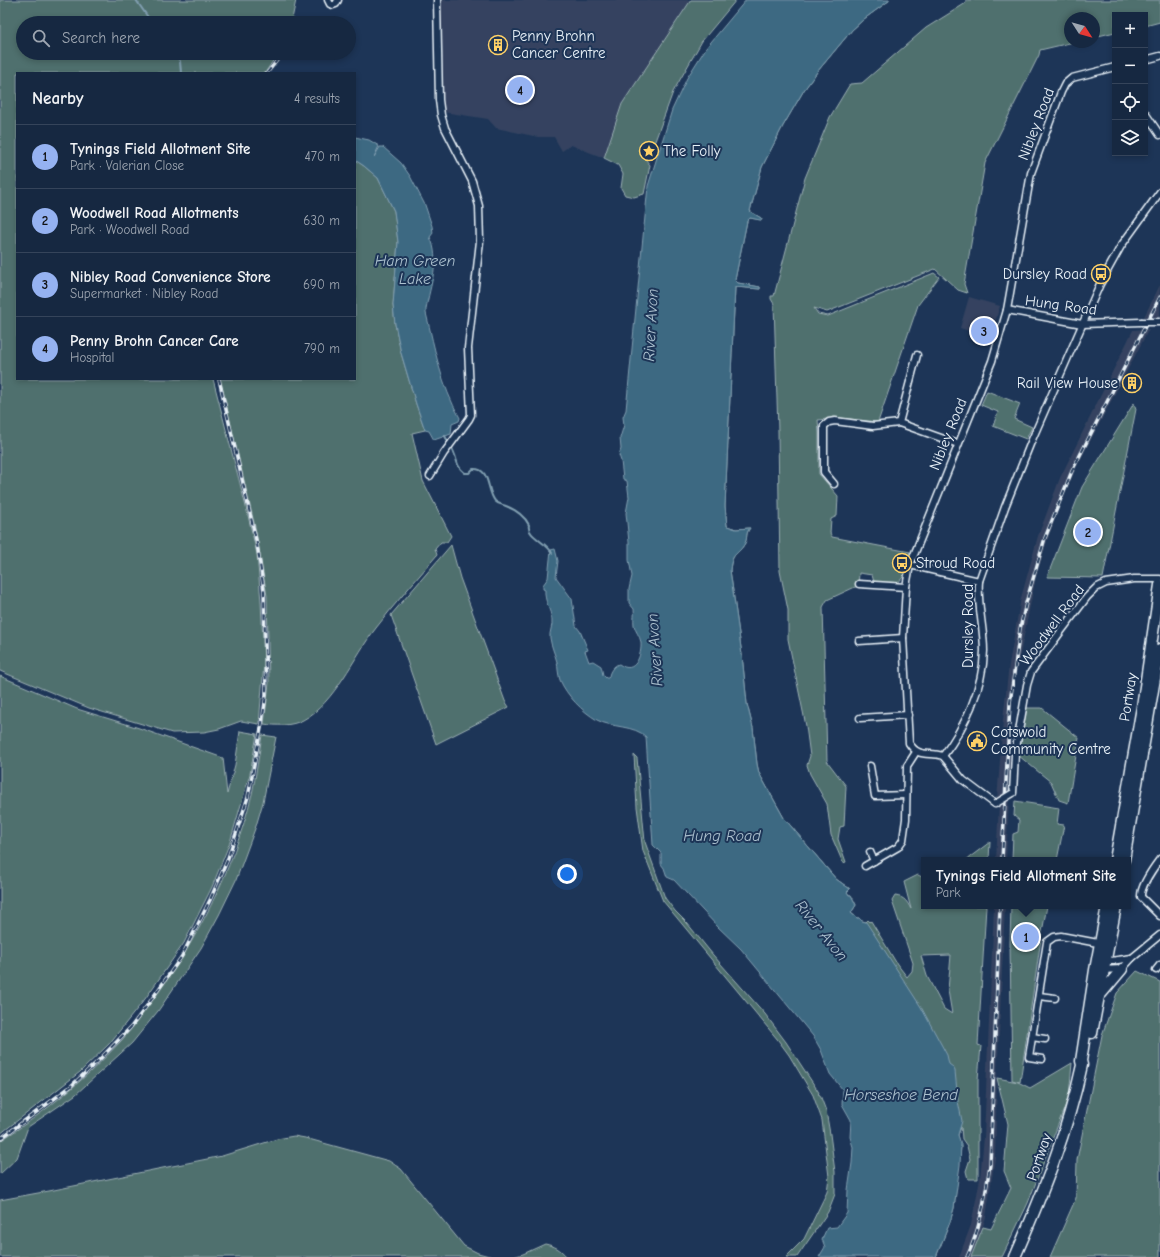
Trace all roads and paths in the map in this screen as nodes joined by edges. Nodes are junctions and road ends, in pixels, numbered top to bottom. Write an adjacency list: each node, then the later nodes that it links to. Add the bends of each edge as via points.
1 (328, 0): 2 (street, via 333,5)
2 (338, 0)
3 (437, 0): 16 (street, via 441,115 472,181 479,206 480,241 468,348 471,415)
4 (1160, 56): 5 (street)
5 (1148, 59)
6 (1112, 68): 10 (street, Nibley Road, via 1072,78 1061,92 1031,173)
7 (1148, 117): 8 (street)
8 (1160, 135)
9 (1160, 192): 12 (street, Dursley Road, via 1121,246)
10 (1007, 310): 12 (street, Hung Road); 15 (street, Nibley Road, via 992,361)
11 (1160, 322): 12 (street, Hung Road, bridge)
12 (1082, 324): 20 (street, Dursley Road, via 1031,442)
13 (917, 355): 14 (street)
14 (899, 423): 15 (street); 17 (street, via 873,426 835,421 824,426 824,472)
15 (958, 444): 18 (street, Nibley Road)
16 (430, 476)
17 (834, 484)
18 (910, 565): 20 (street); 23 (street, Nibley Road)
19 (1160, 579): 30 (street, Woodwell Road, bridge, via 1134,579 1106,583 1096,588 1031,672 1015,754 1013,793 995,804 963,780)
20 (979, 581): 30 (street, Dursley Road, via 984,652 982,666 966,720)
21 (859, 584): 23 (street)
22 (1160, 585): 34 (highway, Portway)
23 (906, 588): 24 (street, Nibley Road)
24 (903, 638): 25 (street); 27 (street, Nibley Road)
25 (859, 641)
26 (1160, 649): 35 (highway, Portway)
27 (908, 715): 28 (street); 29 (street, Nibley Road, via 909,743)
28 (860, 718)
29 (916, 752): 30 (street); 32 (street, via 907,766)
30 (943, 756)
31 (870, 766): 32 (street, via 875,796)
32 (906, 795): 37 (street, via 902,843)
33 (870, 852): 37 (street)
34 (1116, 857)
35 (1125, 857)
36 (1160, 859): 41 (street, via 1140,894)
37 (874, 861): 38 (street)
38 (865, 866)
39 (1107, 909): 43 (highway, Portway)
40 (1115, 909): 43 (highway, Portway)
41 (1160, 916)
42 (1160, 935): 44 (street)
43 (1105, 944): 45 (highway, Portway); 47 (street, via 1061,936 1050,939 1047,942)
44 (1132, 958): 45 (street); 46 (street)
45 (1100, 966): 46 (street); 48 (highway, Portway); 53 (highway, Portway)
46 (1122, 969): 48 (highway)
47 (1039, 996): 49 (street); 50 (street)
48 (1099, 996): 53 (highway, Portway, via 1086,1061)
49 (1055, 998)
50 (1032, 1037): 51 (street); 52 (street, via 1029,1057)
51 (1045, 1039)
52 (1042, 1059)
53 (1082, 1064): 54 (highway, Portway, via 1072,1108 1039,1202)
54 (1015, 1257)

